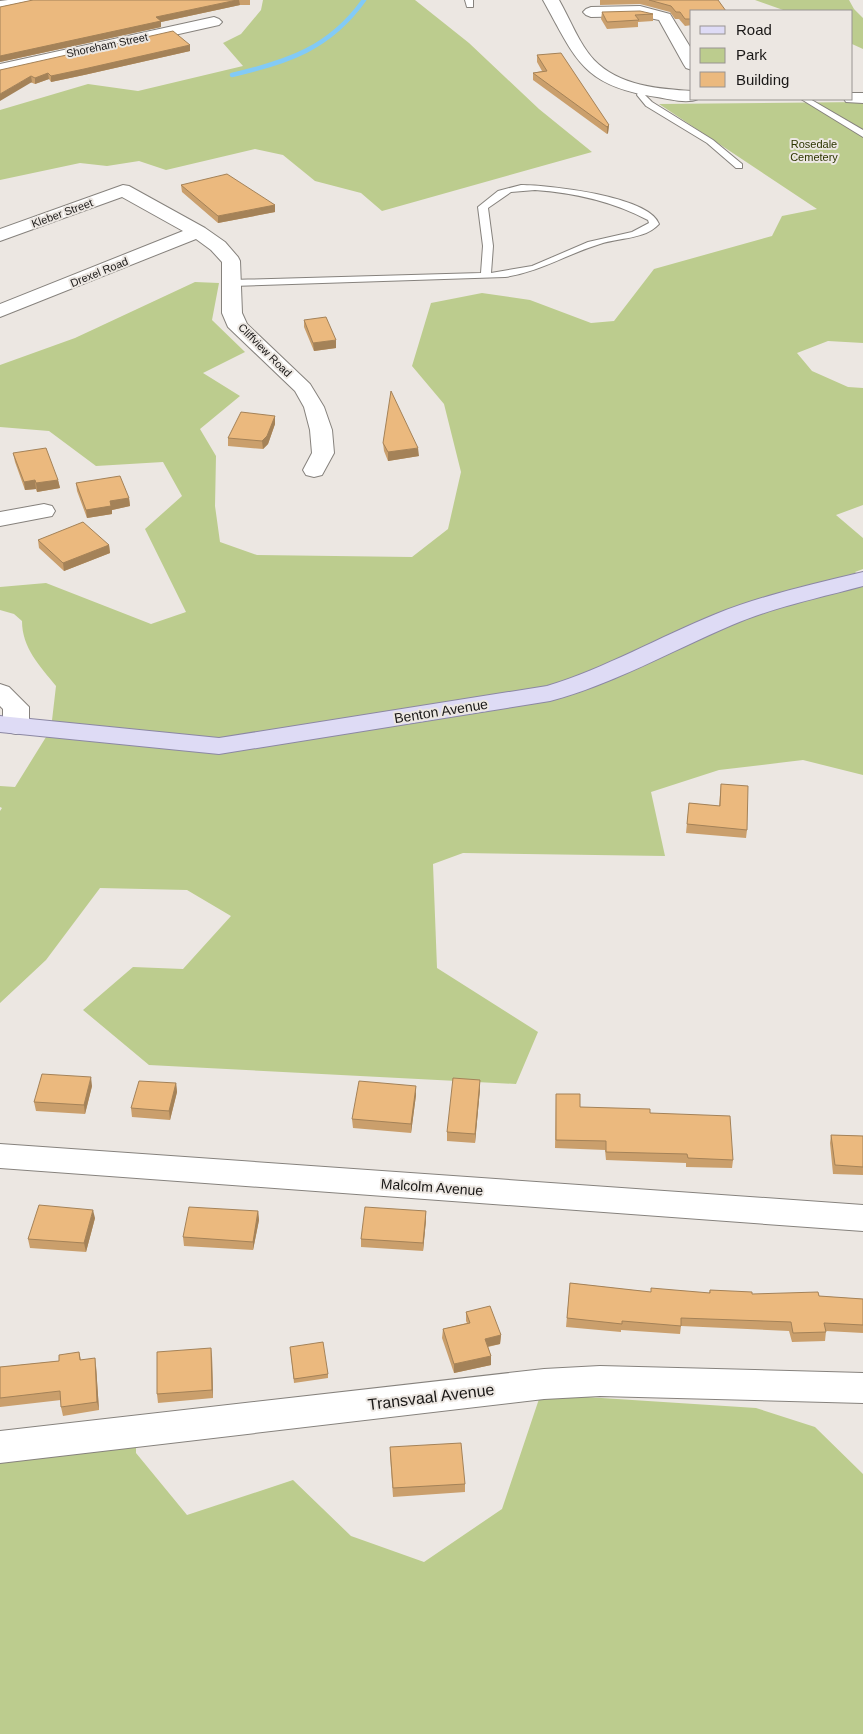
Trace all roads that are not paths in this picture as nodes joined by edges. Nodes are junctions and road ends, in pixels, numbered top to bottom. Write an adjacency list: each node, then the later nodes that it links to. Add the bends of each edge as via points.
1 (32, 0): 3 (street)
2 (551, 0): 8 (street, via 590,64 614,80)
3 (0, 6)
4 (591, 12): 6 (street, via 640,11 665,17)
5 (214, 22): 7 (street, Shoreham Street)
6 (690, 61)
7 (0, 69)
8 (643, 89): 9 (street); 12 (lane, via 641,95 650,104 721,149)
9 (690, 96)
10 (807, 100): 11 (lane)
11 (863, 134)
12 (739, 166)
13 (123, 190): 14 (street, Cliffview Road); 15 (street, Kleber Street)
14 (198, 232): 17 (street, Cliffview Road, via 218,246 230,261); 18 (street, Drexel Road)
15 (0, 236)
16 (486, 276): 16 (lane, via 536,268 599,241 644,232 654,224 652,218 626,205 580,193 545,188 510,190 495,196 483,207 488,246); 17 (lane)
17 (232, 282): 19 (street, Cliffview Road, via 232,313 238,327 303,388 314,407 323,453)
18 (0, 311)
19 (314, 470)
20 (44, 511): 21 (street)
21 (0, 519)
22 (863, 579): 24 (main road, Benton Avenue, via 725,619 613,672 550,693 219,746)
23 (1, 692): 24 (street, via 16,707)
24 (8, 725)
25 (0, 1156): 26 (street, Malcolm Avenue)
26 (863, 1218)
27 (863, 1388): 28 (street, Transvaal Avenue, via 600,1381 544,1384)
28 (0, 1447)

